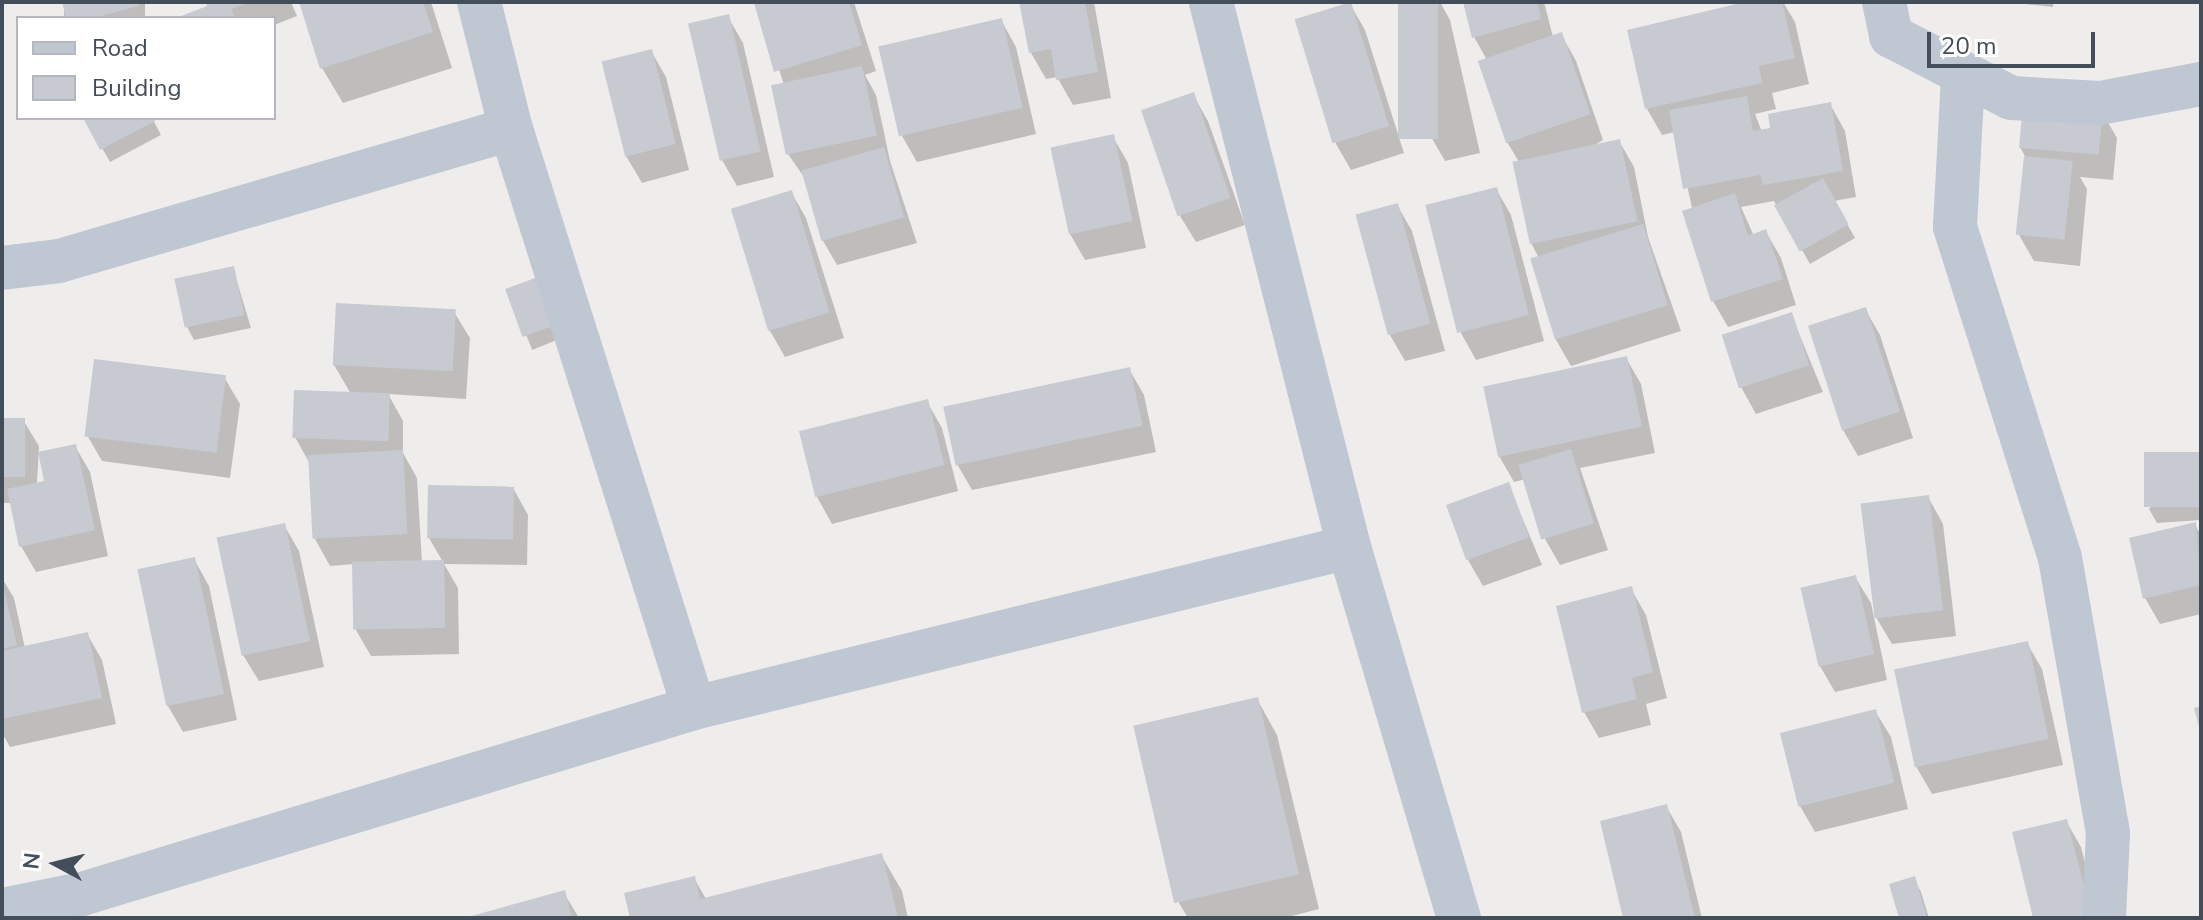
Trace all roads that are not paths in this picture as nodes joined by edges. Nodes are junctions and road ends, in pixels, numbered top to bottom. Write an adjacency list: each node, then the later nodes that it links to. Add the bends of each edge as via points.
1 (479, 2): 6 (street)
2 (1211, 2): 8 (street)
3 (1884, 2): 4 (street, via 1891,36)
4 (1963, 78): 5 (street, via 2011,98 2100,103); 12 (street, via 1955,227 2060,558 2108,833)
5 (2201, 84)
6 (511, 129): 7 (street, via 59,261); 9 (street)
7 (2, 268)
8 (1349, 547): 9 (street); 11 (street)
9 (694, 708): 10 (street, via 82,894)
10 (2, 910)
11 (1459, 918)
12 (2104, 918)

